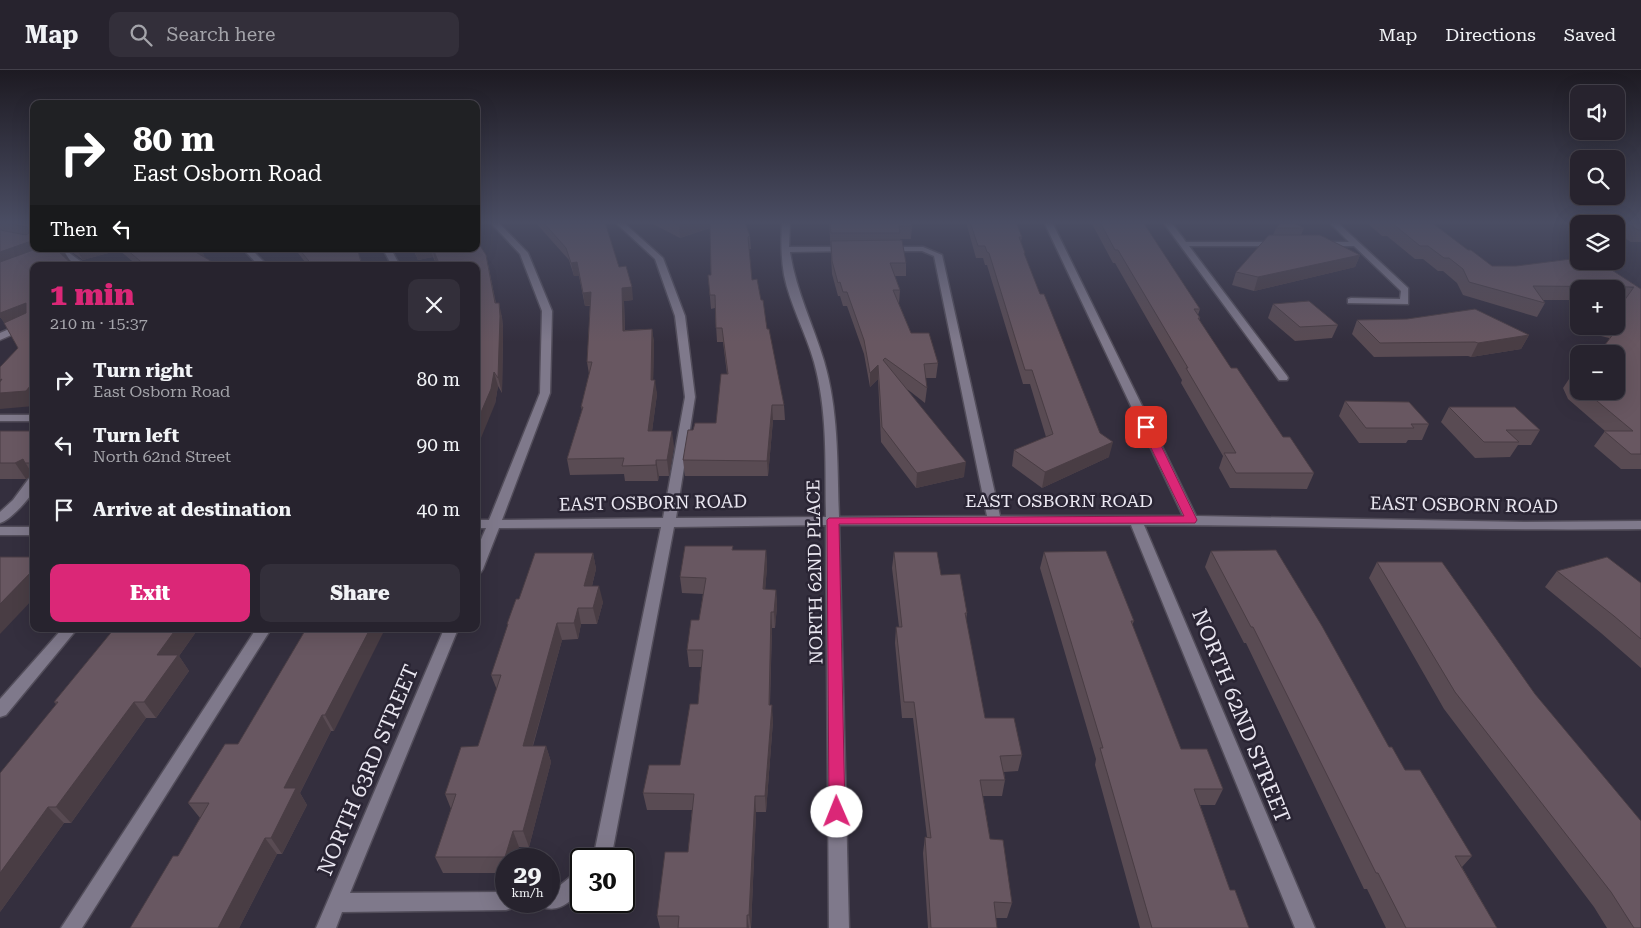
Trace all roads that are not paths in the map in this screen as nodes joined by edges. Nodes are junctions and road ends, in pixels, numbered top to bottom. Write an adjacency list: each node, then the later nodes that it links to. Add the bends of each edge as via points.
1 (528, 262): 22 (street, via 547,311 545,393)
2 (660, 262): 20 (street, via 680,316 690,397)
3 (787, 262): 16 (street, NORTH 62ND PLACE, via 789,277 819,360 827,396)
4 (939, 262): 17 (street)
5 (1067, 262): 19 (street)
6 (1196, 262): 11 (street)
7 (1376, 262): 8 (street, via 1405,290 1405,302)
8 (1350, 301)
9 (30, 323): 10 (street)
10 (0, 337)
11 (1283, 378)
12 (0, 418): 13 (street)
13 (30, 418)
14 (30, 485): 15 (street)
15 (0, 519)
16 (833, 520): 17 (street, EAST OSBORN ROAD); 20 (street, EAST OSBORN ROAD); 38 (street, NORTH 62ND PLACE)
17 (994, 520): 18 (street, EAST OSBORN ROAD)
18 (1136, 520): 19 (street, EAST OSBORN ROAD); 39 (street, NORTH 62ND STREET)
19 (1191, 520): 23 (street, EAST OSBORN ROAD)
20 (669, 521): 22 (street, EAST OSBORN ROAD); 31 (street)
21 (480, 524): 22 (street, EAST OSBORN ROAD)
22 (496, 524): 26 (street)
23 (1641, 525)
24 (30, 531): 25 (street)
25 (0, 532)
26 (480, 560)
27 (67, 632): 30 (street)
28 (262, 632): 36 (street)
29 (450, 632): 35 (street, NORTH 63RD STREET)
30 (0, 710)
31 (604, 848)
32 (570, 889): 33 (street)
33 (560, 897)
34 (495, 901): 35 (street)
35 (336, 904): 37 (street, NORTH 63RD STREET)
36 (71, 928)
37 (326, 928)
38 (839, 928)
39 (1305, 928)

